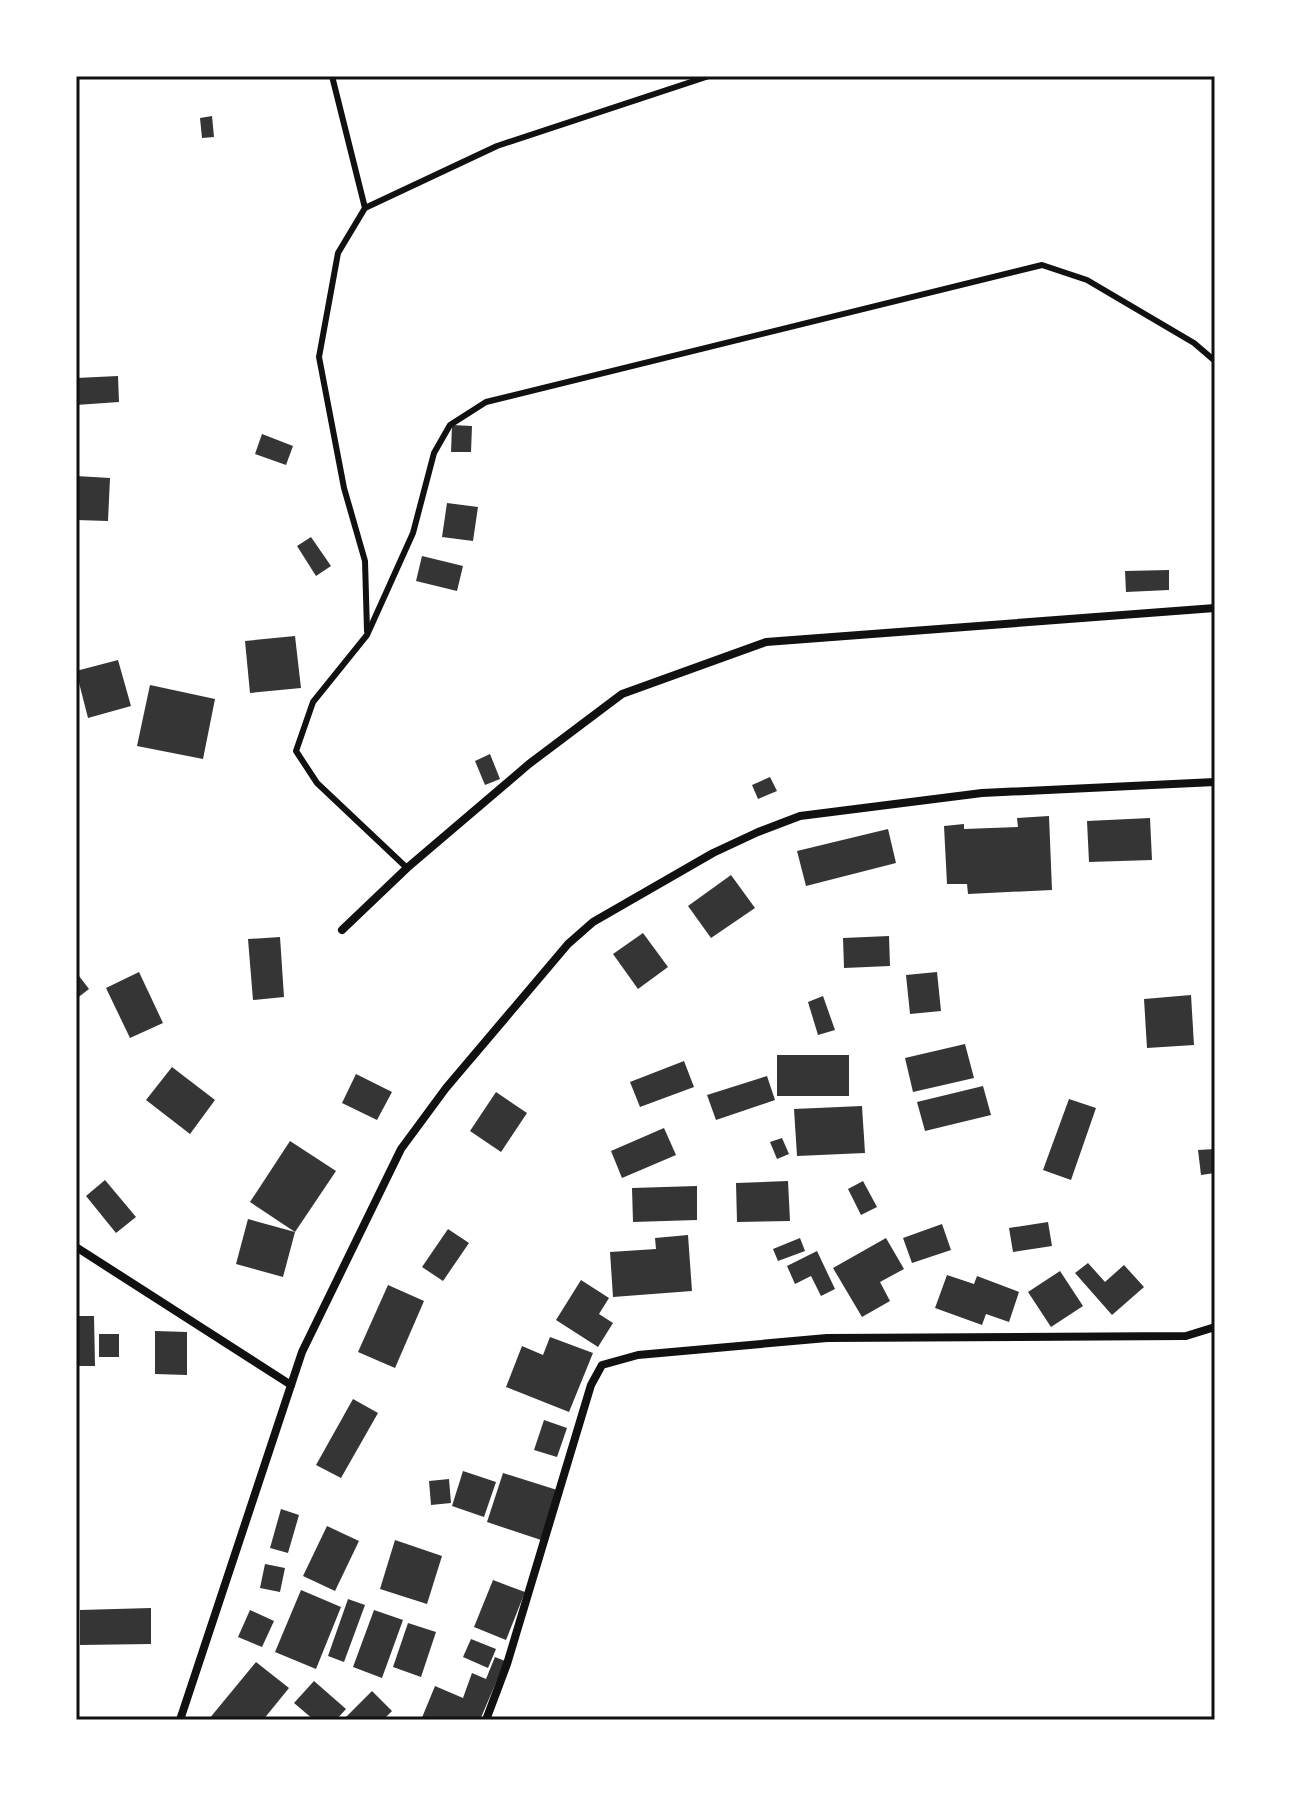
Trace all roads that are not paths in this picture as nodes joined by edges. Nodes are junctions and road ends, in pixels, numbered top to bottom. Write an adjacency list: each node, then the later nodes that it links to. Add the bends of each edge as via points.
1 (332, 76): 3 (lane)
2 (709, 76): 3 (lane, via 497,146)
3 (365, 208): 6 (lane, via 338,253 319,357 344,488 365,561)
4 (1215, 361): 6 (lane, via 1087,280 1042,265 486,402 450,425 434,453 413,533)
5 (1215, 608): 8 (street, via 766,642 622,694 529,764)
6 (367, 635): 8 (lane, via 313,702 296,751 317,783)
7 (1215, 782): 12 (street, via 982,793 800,816 713,853 593,922 568,944 401,1149)
8 (407, 868): 9 (street)
9 (342, 930)
10 (76, 1247): 12 (street)
11 (1215, 1327): 14 (street, via 1186,1336 827,1338 638,1355 602,1365 591,1385)
12 (291, 1385): 13 (street)
13 (180, 1720)
14 (486, 1720)

